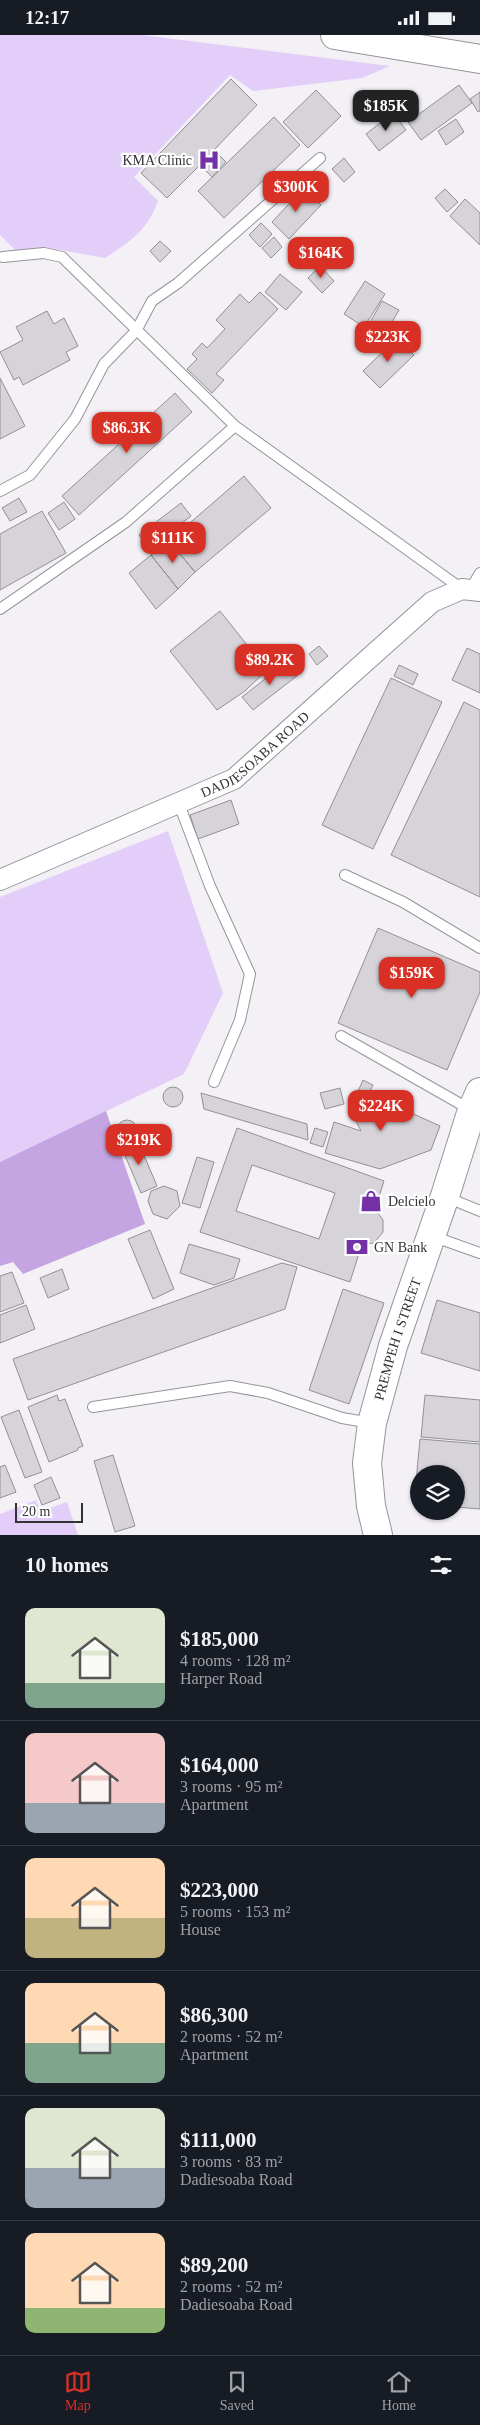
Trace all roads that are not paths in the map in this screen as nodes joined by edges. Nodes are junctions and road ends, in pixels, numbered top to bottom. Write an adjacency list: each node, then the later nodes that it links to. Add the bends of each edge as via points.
1 (335, 35): 2 (main road)
2 (480, 59)
3 (320, 158): 5 (lane, via 178,283 152,301)
4 (3, 257): 5 (lane, via 44,253 62,257)
5 (136, 331): 6 (lane); 7 (lane, via 104,363 75,419 30,475)
6 (235, 426): 8 (lane); 9 (lane, via 126,522)
7 (0, 491)
8 (473, 586): 10 (street, DADIESOABA ROAD, via 432,602 234,779)
9 (0, 609)
10 (179, 803): 12 (street, DADIESOABA ROAD); 15 (lane, via 210,886 250,974 240,1021)
11 (345, 875): 13 (lane, via 402,901)
12 (0, 880)
13 (480, 948)
14 (342, 1036): 16 (lane)
15 (214, 1082)
16 (476, 1101): 17 (main road, PREMPEH I STREET)
17 (445, 1196): 18 (lane); 19 (main road, PREMPEH I STREET)
18 (480, 1211)
19 (431, 1236): 20 (lane); 22 (main road, PREMPEH I STREET, via 393,1346)
20 (480, 1253)
21 (93, 1407): 22 (lane, via 230,1386 268,1393 342,1418)
22 (372, 1423): 23 (main road, PREMPEH I STREET, via 368,1463 371,1506)
23 (378, 1535)

